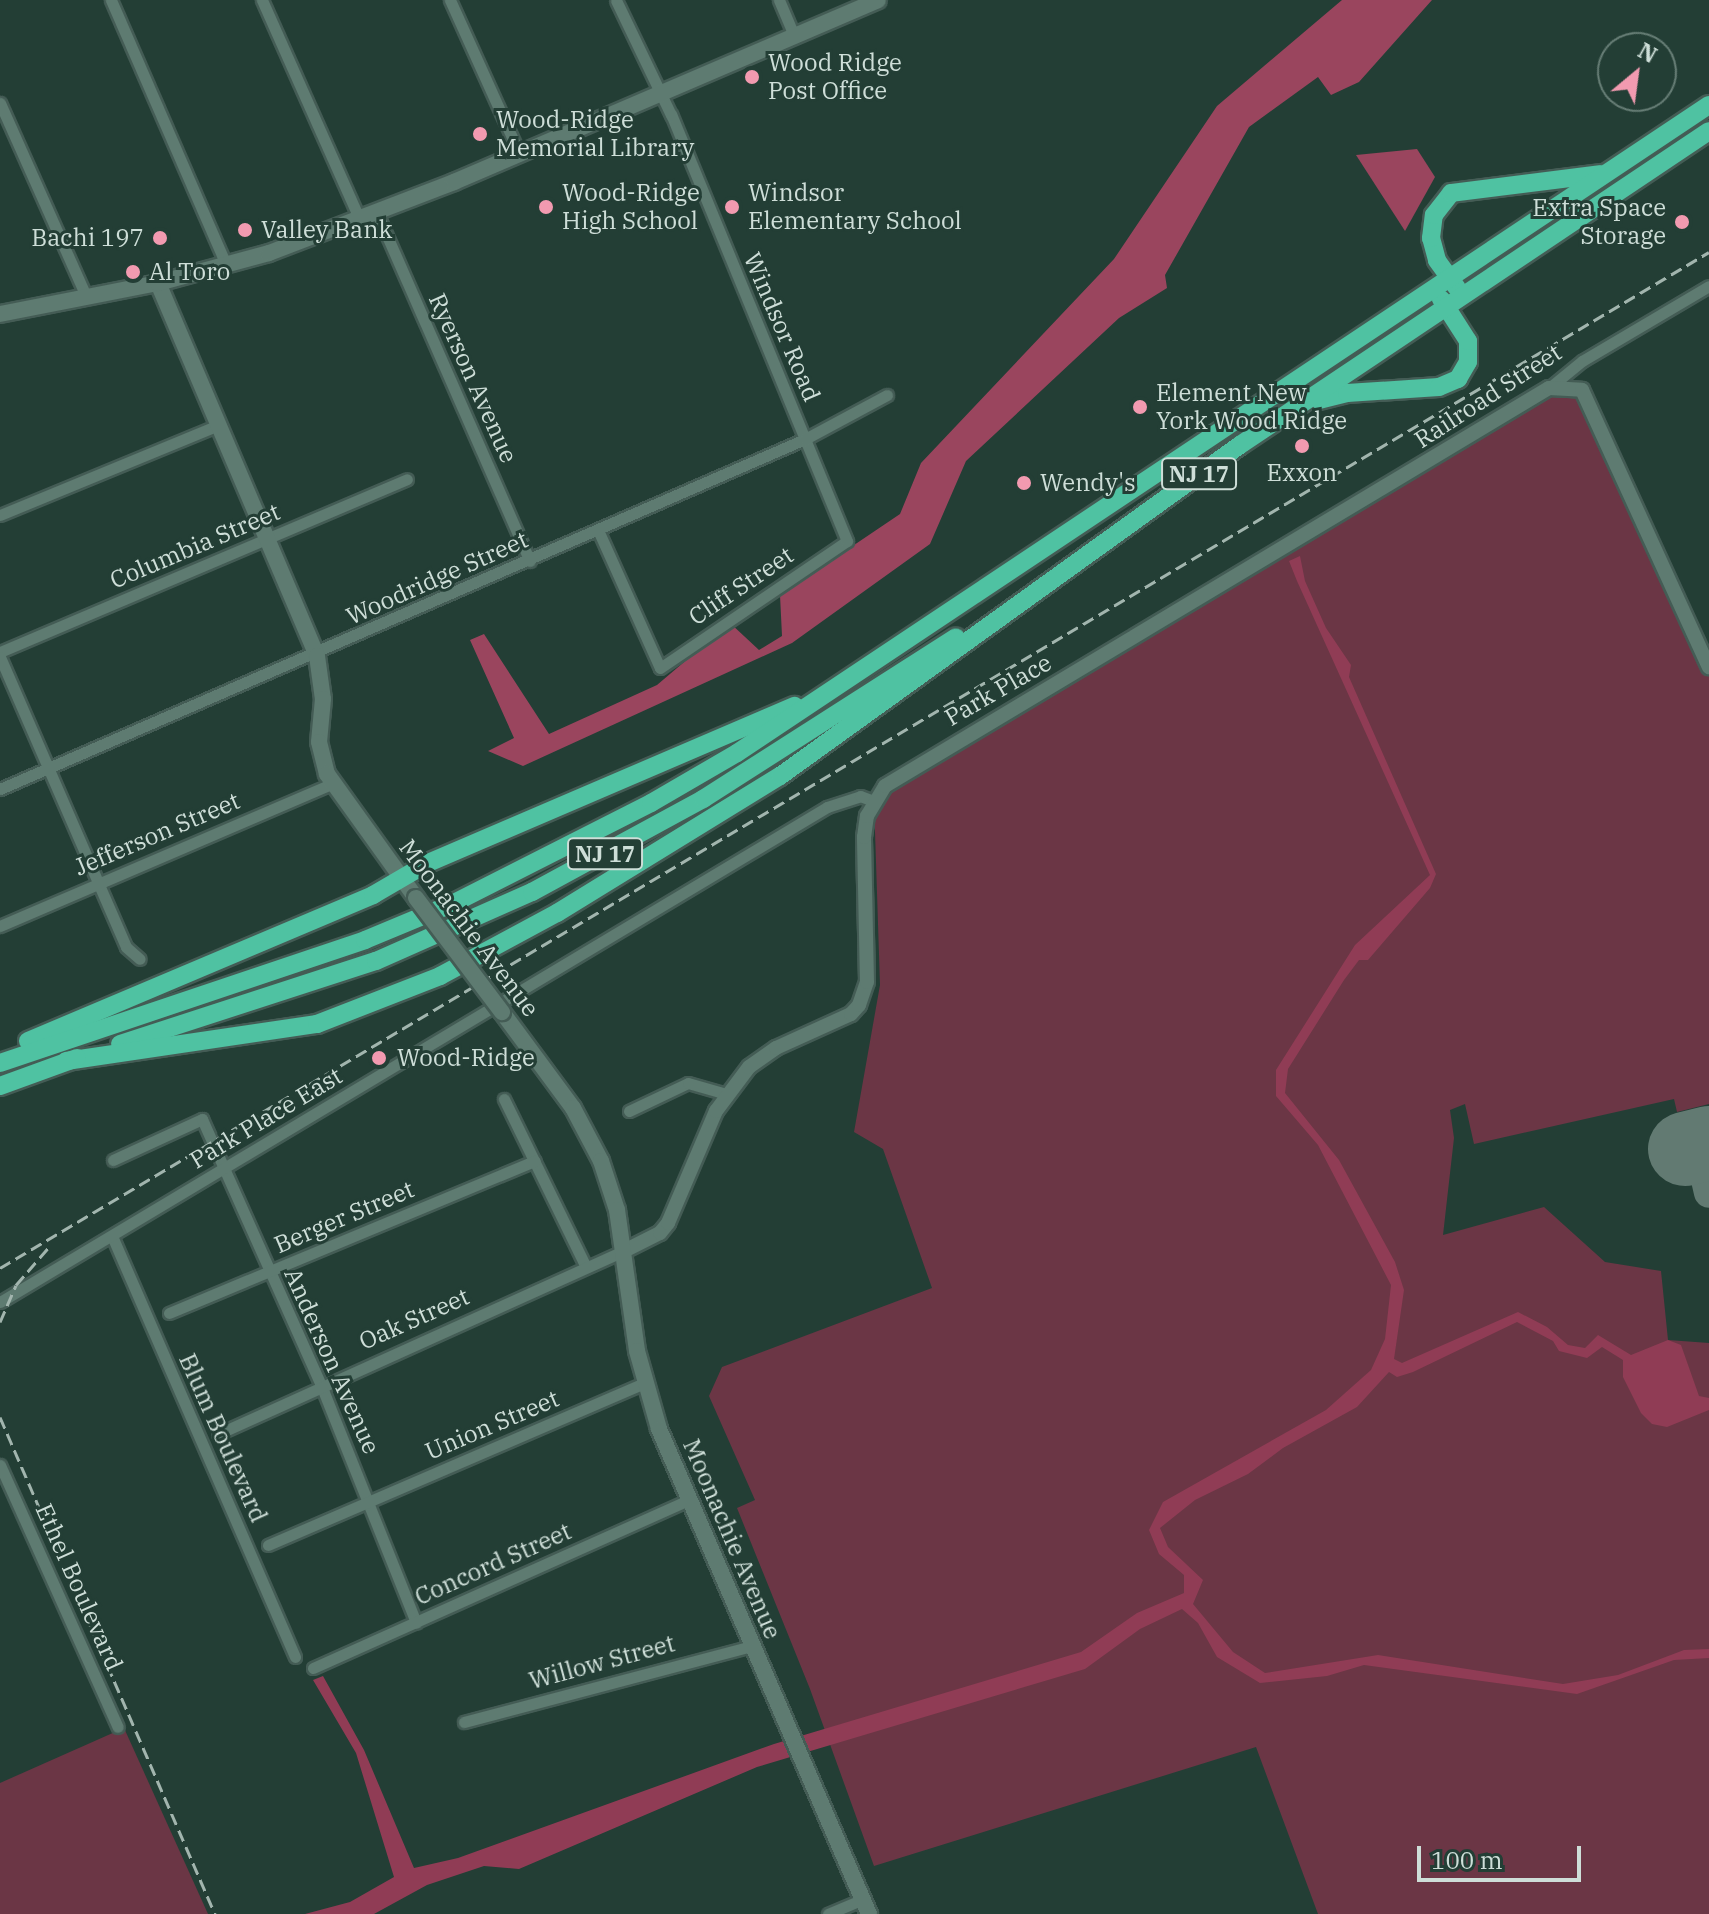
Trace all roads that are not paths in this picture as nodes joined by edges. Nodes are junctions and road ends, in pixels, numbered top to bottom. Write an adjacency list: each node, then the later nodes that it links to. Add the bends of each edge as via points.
1 (111, 0): 16 (street)
2 (262, 0): 15 (street)
3 (450, 0): 12 (street)
4 (616, 0): 8 (street, Windsor Road)
5 (779, 0): 7 (street)
6 (878, 0): 7 (main road)
7 (794, 35): 8 (main road)
8 (657, 93): 12 (main road); 28 (street, Windsor Road, via 671,115)
9 (0, 103): 21 (street)
10 (1709, 105): 13 (highway, NJ 17)
11 (1709, 131): 22 (highway, NJ 17)
12 (519, 153): 14 (main road)
13 (1601, 174): 17 (highway, NJ 17); 17 (highway, via 1451,193 1431,226 1433,250)
14 (377, 213): 15 (main road); 36 (street, Ryerson Avenue)
15 (360, 220): 16 (main road)
16 (226, 265): 18 (main road)
17 (1451, 279): 20 (highway, NJ 17); 22 (highway)
18 (158, 283): 21 (main road); 27 (main road, Moonachie Avenue)
19 (1709, 286): 24 (street, Railroad Street, via 1582,361)
20 (1429, 293): 22 (highway); 40 (highway, NJ 17)
21 (86, 296): 23 (main road)
22 (1455, 301): 26 (highway, NJ 17); 26 (highway, via 1468,341 1468,362 1458,379 1439,387 1347,393)
23 (0, 314)
24 (1549, 388): 34 (street, Railroad Street); 39 (street, via 1582,390)
25 (887, 395): 28 (street, Woodridge Street)
26 (1304, 404): 35 (highway, NJ 17)
27 (218, 425): 30 (street); 32 (main road, Moonachie Avenue)
28 (805, 439): 31 (street, Woodridge Street); 33 (street, Windsor Road)
29 (407, 479): 32 (street, Columbia Street)
30 (0, 515)
31 (598, 530): 33 (street, Cliff Street, via 660,668); 36 (street, Woodridge Street)
32 (267, 540): 37 (street, Columbia Street); 38 (main road, Moonachie Avenue)
33 (847, 541)
34 (1291, 544): 44 (street, Park Place, via 903,771)
35 (1096, 546): 49 (highway, via 780,776); 51 (highway, NJ 17, via 765,761 532,892 376,961)
36 (530, 561): 38 (street, Woodridge Street)
37 (0, 654): 41 (street)
38 (317, 656): 41 (street, Woodridge Street); 42 (main road, Moonachie Avenue, via 323,699 319,742)
39 (1709, 667)
40 (807, 705): 45 (highway, via 754,721); 52 (highway, NJ 17, via 651,803 454,903 283,970)
41 (50, 767): 43 (street, Woodridge Street); 46 (street)
42 (331, 784): 45 (main road, Moonachie Avenue); 46 (street, Jefferson Street)
43 (0, 789)
44 (874, 801): 54 (street, via 864,837 867,982 859,1005 851,1014 759,1058); 59 (street, Park Place East, via 860,796 827,807)
45 (402, 878): 49 (main road, Moonachie Avenue, bridge); 50 (highway)
46 (99, 882): 47 (street, Jefferson Street); 48 (street, via 126,947)
47 (0, 926)
48 (140, 959)
49 (465, 963): 51 (highway, via 317,1024); 61 (main road, Moonachie Avenue, bridge, via 586,1130 611,1187)
50 (0, 1055)
51 (66, 1061): 53 (highway, NJ 17)
52 (0, 1063)
53 (0, 1086)
54 (726, 1094): 56 (street, via 688,1083); 61 (street, via 668,1223 660,1233)
55 (504, 1099): 58 (street)
56 (629, 1111)
57 (113, 1160): 59 (street, Anderson Avenue, via 202,1119)
58 (535, 1161): 62 (street); 63 (street, Berger Street)
59 (224, 1169): 60 (street, Park Place East); 63 (street, Anderson Avenue)
60 (112, 1236): 64 (street); 75 (street, Blum Boulevard)
61 (624, 1251): 62 (street, Oak Street); 66 (main road, Moonachie Avenue)
62 (586, 1267): 67 (street, Oak Street)
63 (269, 1272): 65 (street, Berger Street); 67 (street, Anderson Avenue)
64 (0, 1302)
65 (169, 1313)
66 (645, 1383): 70 (main road, Moonachie Avenue); 71 (street, Union Street)
67 (321, 1385): 68 (street, Oak Street); 71 (street, Anderson Avenue)
68 (218, 1434)
69 (0, 1465): 78 (street, Ethel Boulevard)
70 (689, 1500): 73 (street, Concord Street); 74 (main road, Moonachie Avenue)
71 (370, 1502): 72 (street, Union Street); 73 (street, Anderson Avenue)
72 (268, 1545)
73 (416, 1623): 76 (street, Concord Street)
74 (752, 1646): 77 (street, Willow Street); 79 (main road, Moonachie Avenue)
75 (295, 1657)
76 (313, 1668)
77 (464, 1722)
78 (118, 1727)
79 (865, 1907): 80 (street)
80 (828, 1914)

